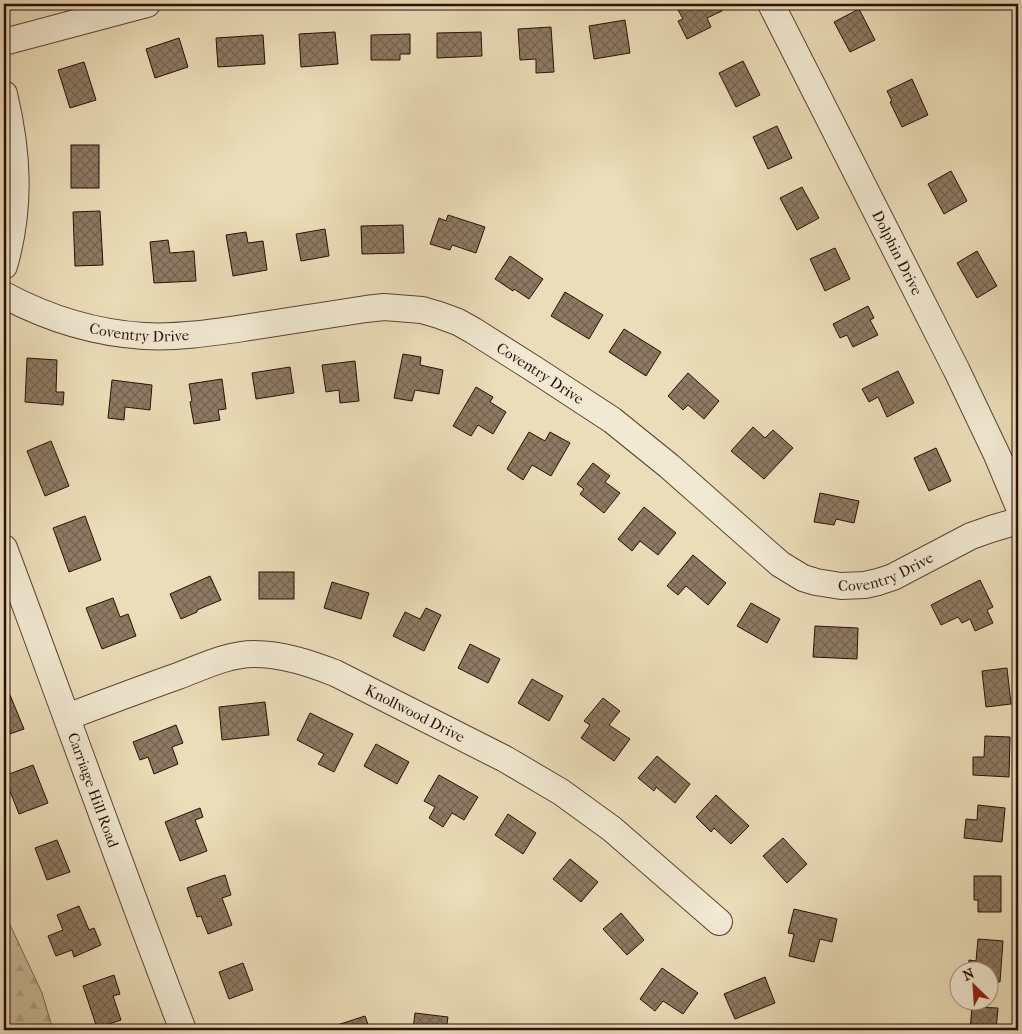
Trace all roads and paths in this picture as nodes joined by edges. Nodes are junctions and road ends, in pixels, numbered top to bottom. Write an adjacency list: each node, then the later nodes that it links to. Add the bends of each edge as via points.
1 (147, 4): 3 (street)
2 (771, 4): 7 (street, Dolphin Drive, via 957,371)
3 (4, 42)
4 (4, 94): 5 (street, via 12,132 16,178 14,219)
5 (4, 266)
6 (4, 295): 8 (street, Coventry Drive, via 36,311 84,326 146,336 230,330 384,307 422,310 439,315 458,322 612,420 780,564 816,582 841,586 878,582 971,536)
7 (1018, 505)
8 (1018, 520)
9 (4, 548): 10 (street, Carriage Hill Road)
10 (67, 717): 11 (street, Knollwood Drive, via 237,656 274,656 313,664 497,755 561,792 612,829); 12 (street, Carriage Hill Road)
11 (719, 922)
12 (183, 1030)

